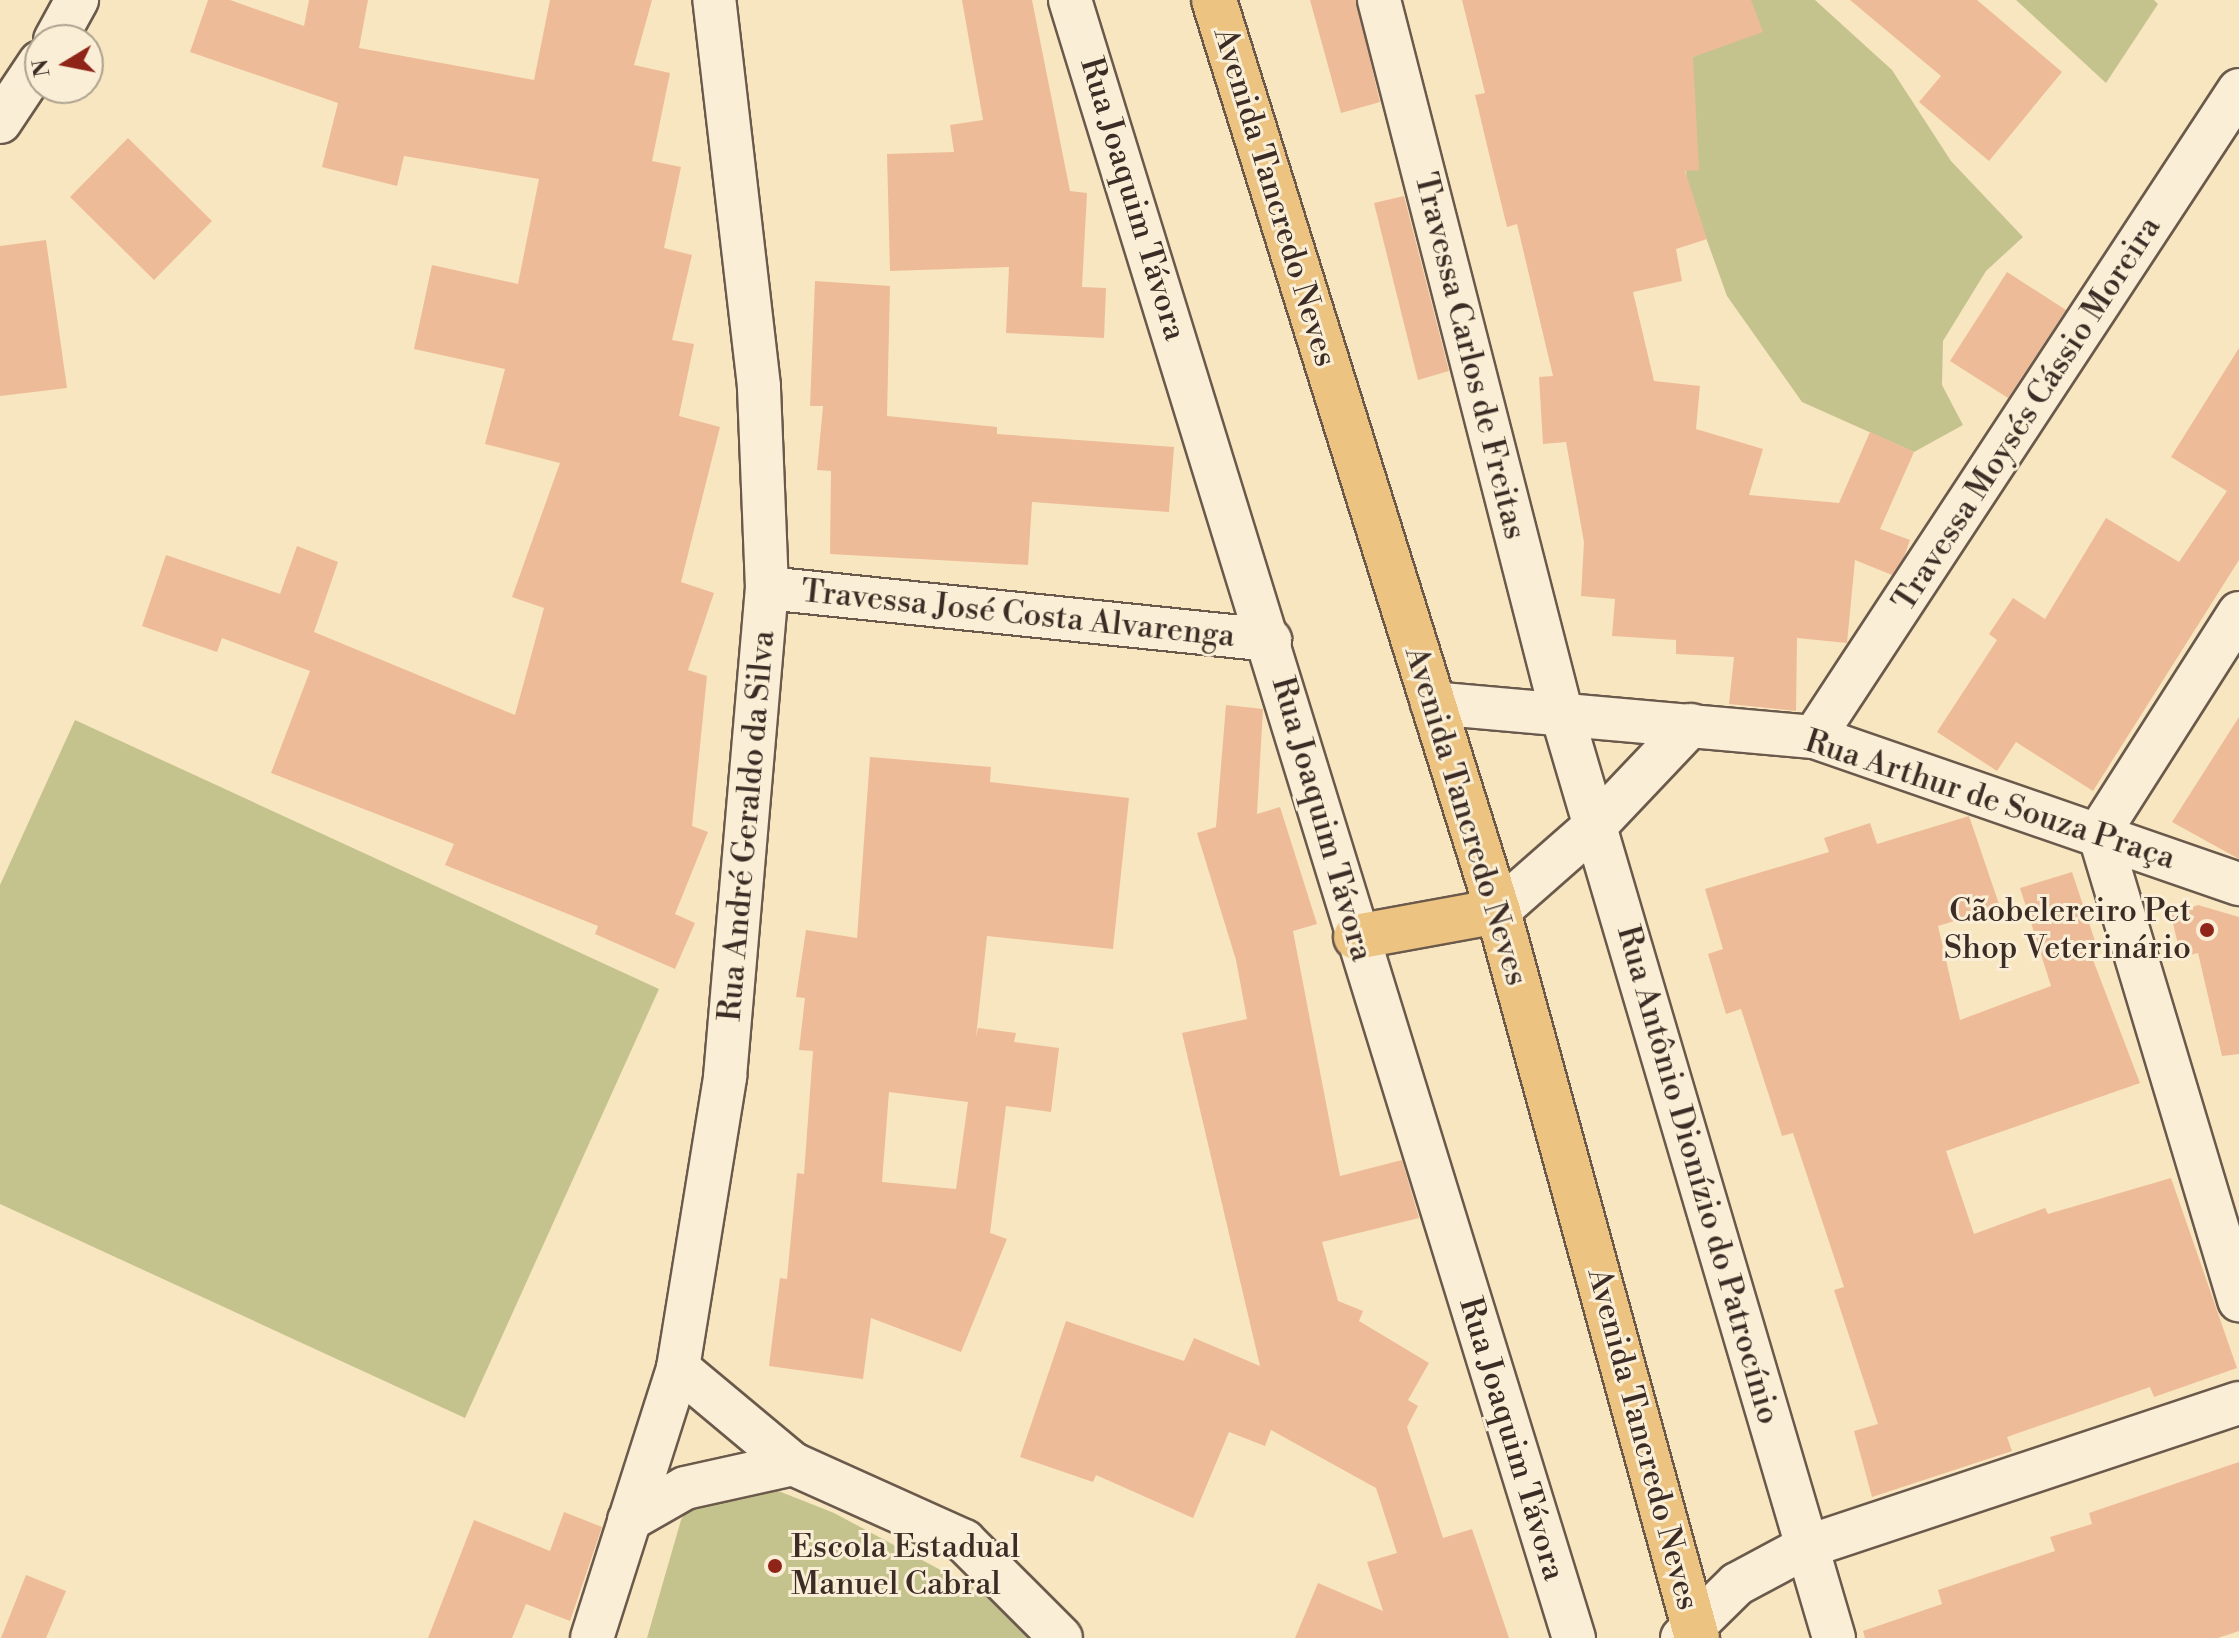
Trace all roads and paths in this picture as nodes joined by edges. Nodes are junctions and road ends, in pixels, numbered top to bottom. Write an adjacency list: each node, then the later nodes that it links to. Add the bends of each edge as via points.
1 (77, 0): 6 (street)
2 (714, 0): 10 (street, Rua André Geraldo da Silva, via 759,386)
3 (1070, 0): 12 (street, Rua Joaquim Távora)
4 (1214, 0): 13 (main road, Avenida Tancredo Neves)
5 (1379, 0): 14 (street, Travessa Carlos de Freitas)
6 (64, 24)
7 (24, 86): 9 (street)
8 (2239, 90): 16 (street, Travessa Moysés Cássio Moreira)
9 (0, 122)
10 (767, 588): 12 (street, Travessa José Costa Alvarenga); 23 (street, Rua André Geraldo da Silva, via 725,1077)
11 (2239, 613): 18 (street)
12 (1270, 640): 21 (street, Rua Joaquim Távora)
13 (1432, 703): 14 (street, Rua Arthur de Souza Praça); 20 (main road, Avenida Tancredo Neves)
14 (1561, 711): 15 (street, Rua Arthur de Souza Praça); 17 (street, Rua Antônio Dionízio do Patrocínio)
15 (1691, 725): 16 (street, Rua Arthur de Souza Praça); 17 (street)
16 (1814, 737): 18 (street, Rua Arthur de Souza Praça)
17 (1596, 825): 20 (street); 27 (street, Rua Antônio Dionízio do Patrocínio)
18 (2099, 833): 19 (street, Rua Arthur de Souza Praça); 22 (street)
19 (2239, 884)
20 (1498, 911): 21 (main road); 28 (main road, Avenida Tancredo Neves)
21 (1356, 937): 31 (street, Rua Joaquim Távora)
22 (2239, 1301)
23 (678, 1368): 25 (street); 26 (street, Rua André Geraldo da Silva)
24 (2239, 1403): 27 (street)
25 (793, 1464): 26 (street, via 685,1488); 30 (street, via 964,1541 996,1567)
26 (629, 1520): 29 (street, Rua André Geraldo da Silva)
27 (1806, 1547): 28 (street, via 1737,1584); 32 (street, Rua Antônio Dionízio do Patrocínio)
28 (1691, 1634)
29 (592, 1638)
30 (1061, 1638)
31 (1574, 1638)
32 (1834, 1638)

